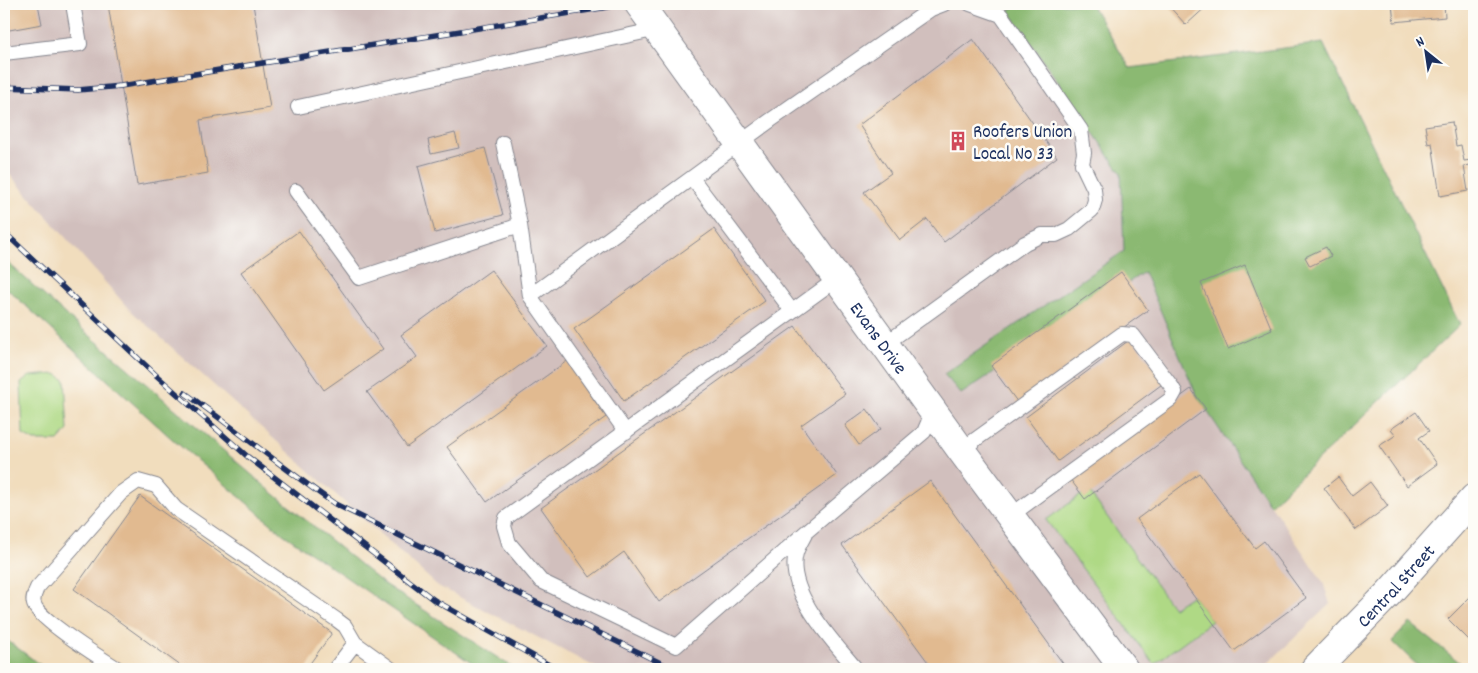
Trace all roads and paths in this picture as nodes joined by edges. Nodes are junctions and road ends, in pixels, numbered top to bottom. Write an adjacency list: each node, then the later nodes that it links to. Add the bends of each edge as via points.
1 (73, 4): 6 (lane, via 80,44)
2 (639, 4): 5 (street, Evans Drive)
3 (944, 4): 8 (lane, via 931,9)
4 (970, 4): 16 (lane, via 1001,15 1080,130 1084,153 1082,164 1094,188 1095,200 1092,210 1069,229 1025,243)
5 (658, 29): 7 (lane); 8 (street, Evans Drive)
6 (4, 52)
7 (298, 107)
8 (741, 142): 10 (lane); 13 (street, Evans Drive)
9 (503, 143): 12 (lane)
10 (692, 178): 14 (lane); 15 (lane)
11 (296, 190): 12 (lane, via 359,278)
12 (520, 225): 14 (lane)
13 (838, 278): 15 (lane); 16 (street, Evans Drive)
14 (530, 296): 18 (lane)
15 (792, 311): 18 (lane)
16 (885, 344): 17 (street, Evans Drive)
17 (933, 411): 19 (street, Evans Drive); 22 (lane, via 924,432)
18 (626, 432): 22 (lane, via 506,518 504,526 509,543 550,587 676,646)
19 (961, 450): 21 (street, Evans Drive); 21 (lane, via 1122,334 1133,335 1172,387 1175,392 1171,398)
20 (1474, 498): 29 (street, Central Street)
21 (1010, 516): 24 (street, Evans Drive)
22 (806, 532): 28 (lane, via 796,554 796,571 802,594 813,618)
23 (355, 643): 25 (lane, via 345,626 337,620 176,509 156,486 138,481 121,493 37,588 34,604 38,612); 26 (lane); 27 (lane)
24 (1115, 666)
25 (118, 669)
26 (336, 669)
27 (391, 669)
28 (856, 669)
29 (1315, 669)

